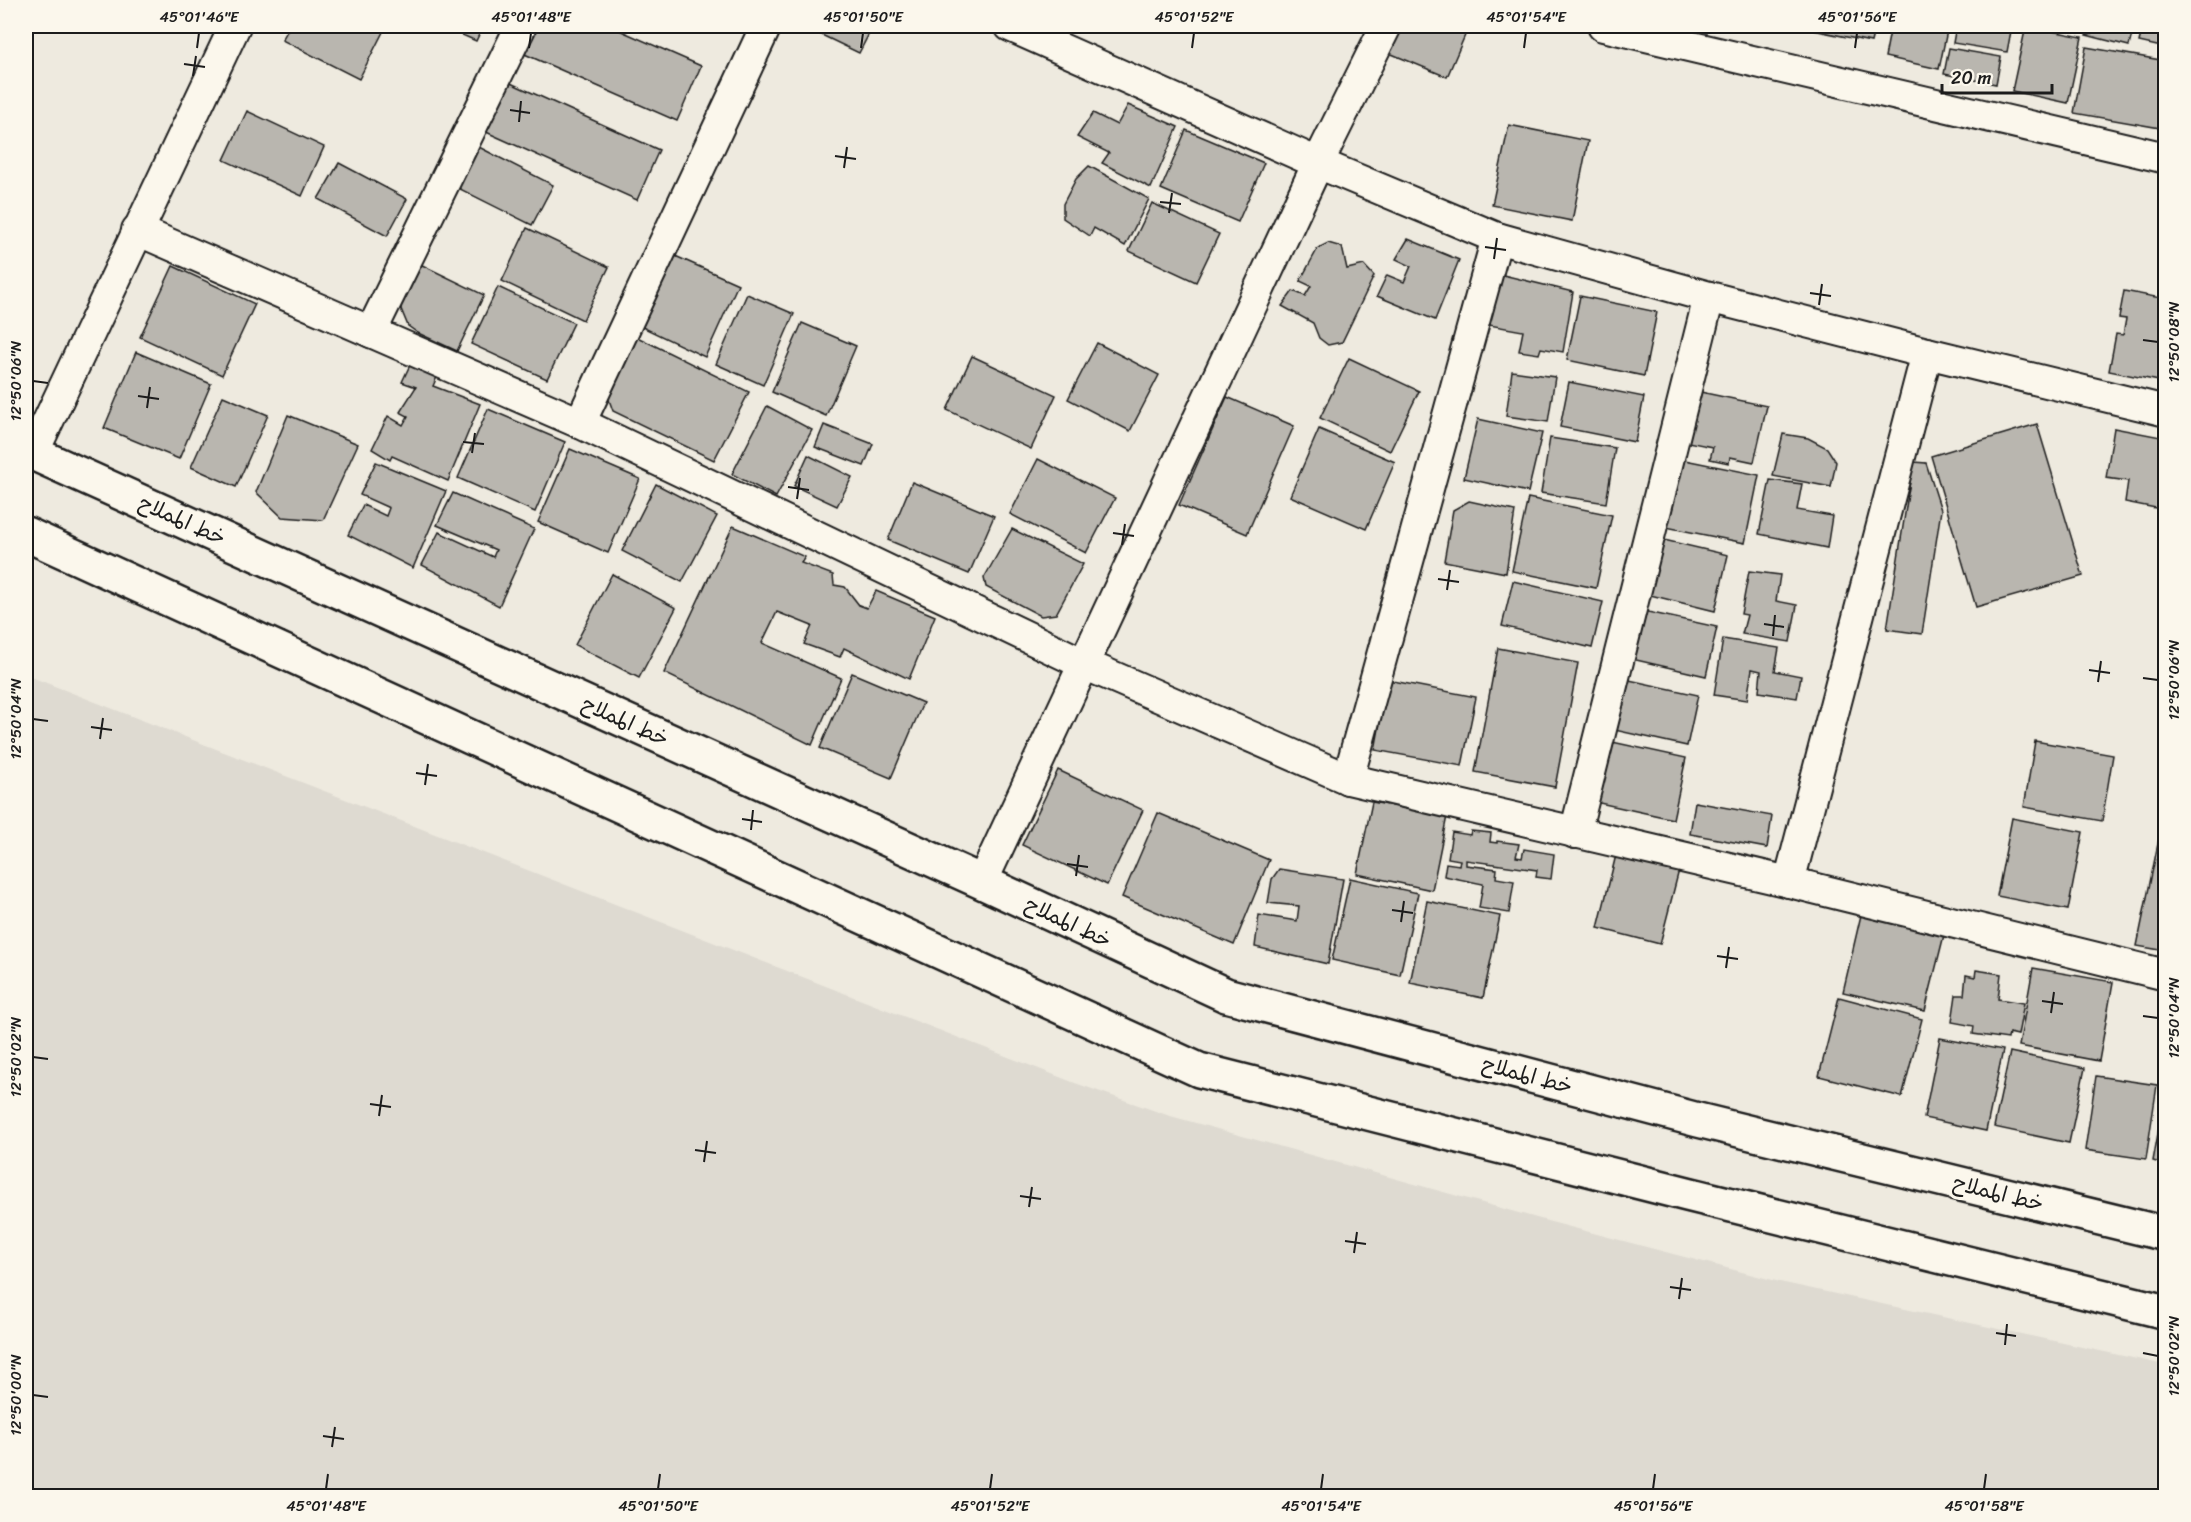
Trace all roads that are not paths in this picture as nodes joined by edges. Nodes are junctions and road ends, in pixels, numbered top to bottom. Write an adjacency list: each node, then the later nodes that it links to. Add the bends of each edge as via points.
1 (235, 26): 9 (street)
2 (521, 26): 12 (street)
3 (766, 26): 15 (street)
4 (1010, 26): 8 (street)
5 (1386, 26): 8 (street)
6 (1603, 26): 7 (street)
7 (2166, 158)
8 (1318, 163): 10 (street); 18 (street)
9 (137, 230): 12 (street); 16 (street)
10 (1497, 238): 11 (street); 19 (street)
11 (1708, 297): 13 (street); 20 (street)
12 (371, 332): 15 (street)
13 (1927, 354): 14 (street); 22 (street)
14 (2166, 411)
15 (580, 423): 18 (street)
16 (28, 461): 21 (highway, خط المملاح)
17 (26, 534): 25 (highway, via 1199,1070)
18 (1084, 664): 19 (street); 21 (street)
19 (1348, 779): 20 (street)
20 (1575, 833): 22 (street)
21 (982, 882): 24 (highway, خط المملاح, via 1226,995 1698,1120)
22 (1789, 882): 23 (street)
23 (2166, 975)
24 (2166, 1234)
25 (2166, 1312)

